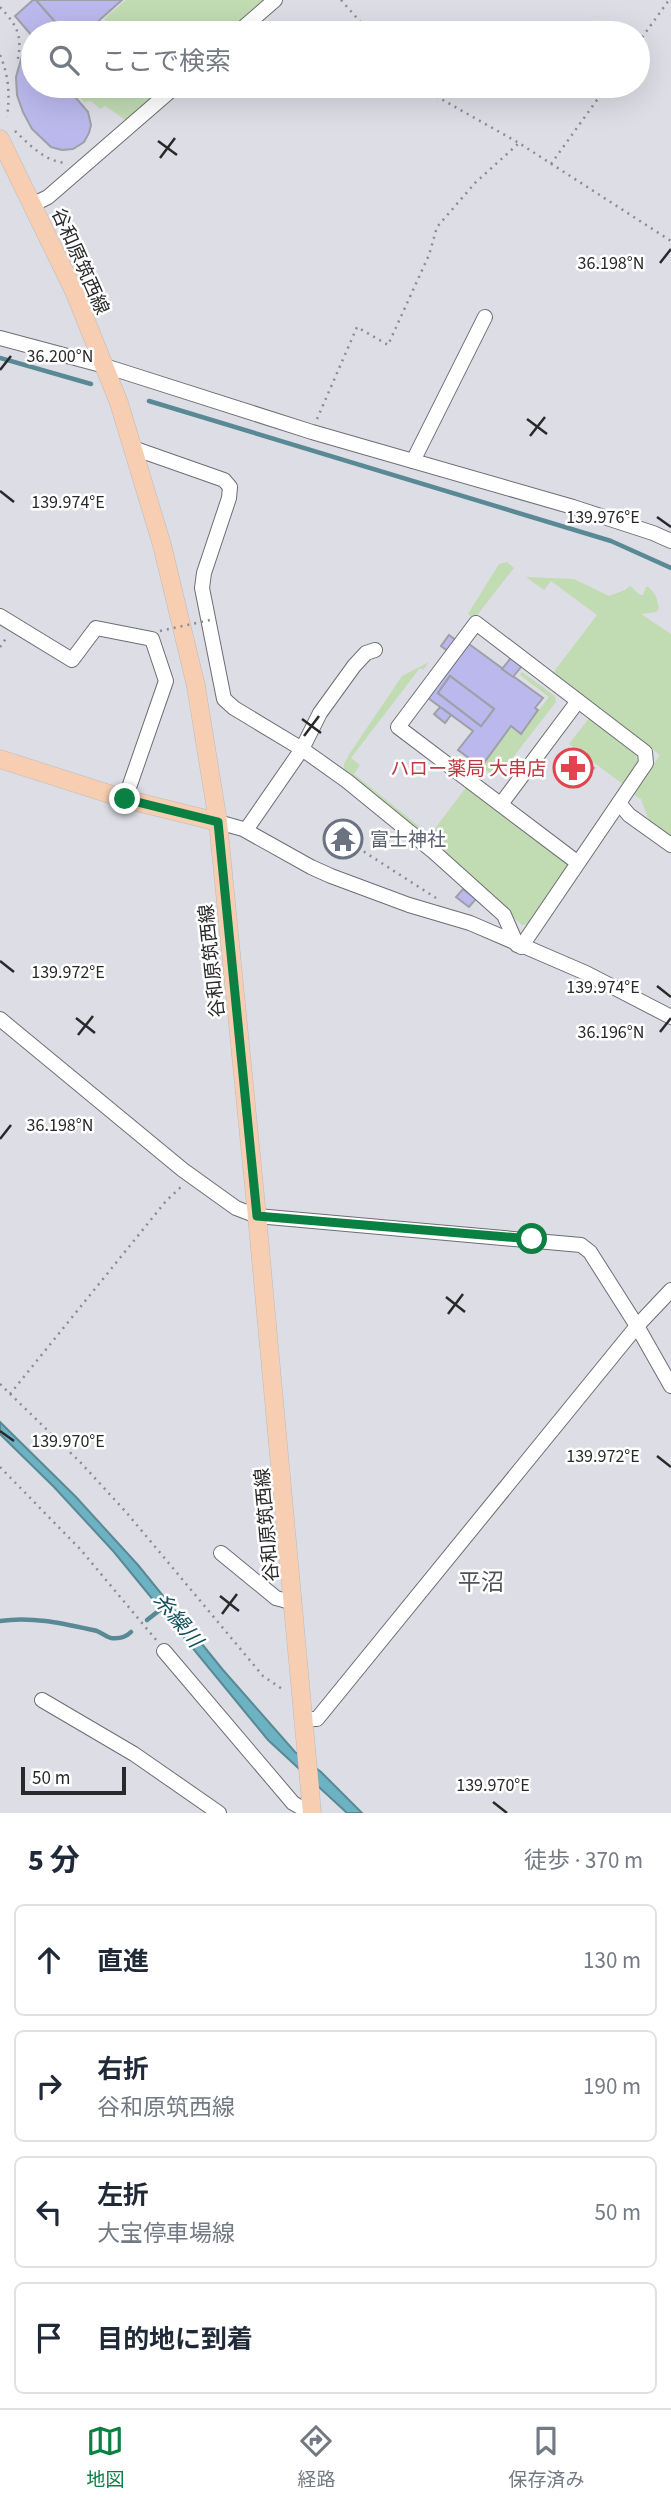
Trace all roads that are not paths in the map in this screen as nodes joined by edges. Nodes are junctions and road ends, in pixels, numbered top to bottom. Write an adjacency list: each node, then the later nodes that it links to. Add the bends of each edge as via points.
1 (275, 0): 2 (street)
2 (251, 21)
3 (162, 98): 5 (street, via 48,197)
4 (7, 134): 5 (main road, 谷和原筑西線)
5 (34, 204): 8 (main road, 谷和原筑西線)
6 (485, 317): 10 (street)
7 (0, 338): 8 (street)
8 (105, 366): 9 (main road, 谷和原筑西線); 10 (street)
9 (133, 448): 15 (street, via 224,480 230,487 202,588 224,699); 20 (main road, 谷和原筑西線, via 196,685)
10 (414, 461): 11 (street)
11 (671, 541)
12 (0, 616): 17 (street, via 72,660 96,628 152,639 166,681)
13 (375, 650): 15 (street, via 354,666 320,713)
14 (578, 701): 18 (street, via 645,752 646,763); 19 (street); 19 (street, via 476,623 398,727)
15 (302, 749): 21 (street); 24 (street, via 415,836 504,915)
16 (0, 759): 17 (main road)
17 (125, 799): 20 (main road)
18 (619, 803): 22 (street); 23 (street)
19 (501, 804): 23 (street)
20 (218, 822): 21 (street); 27 (main road, 谷和原筑西線)
21 (246, 830): 24 (street, via 331,876 470,923)
22 (671, 845)
23 (578, 863): 24 (street)
24 (519, 946): 25 (street, via 586,973)
25 (671, 1017)
26 (0, 1019): 27 (street, via 191,1176 236,1208)
27 (257, 1216): 29 (street, via 581,1245); 32 (main road, 谷和原筑西線)
28 (671, 1290): 29 (street)
29 (637, 1326): 30 (street); 35 (street, via 317,1719)
30 (671, 1387)
31 (221, 1553): 32 (street, via 275,1598)
32 (294, 1603): 35 (main road, 谷和原筑西線)
33 (164, 1651): 36 (street)
34 (42, 1700): 37 (street, via 134,1754)
35 (305, 1719): 38 (main road, 谷和原筑西線)
36 (290, 1808): 38 (street)
37 (219, 1813)
38 (312, 1813)

